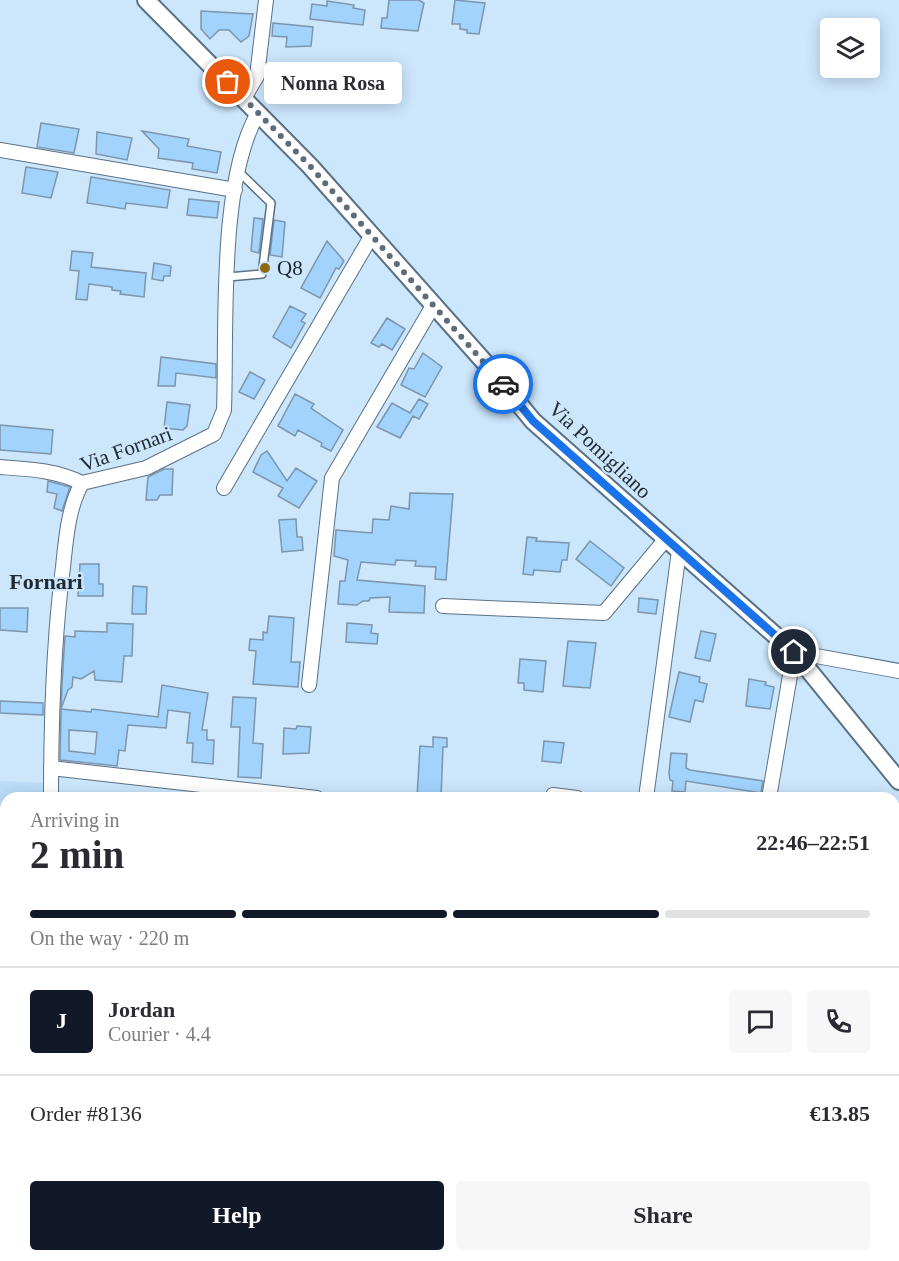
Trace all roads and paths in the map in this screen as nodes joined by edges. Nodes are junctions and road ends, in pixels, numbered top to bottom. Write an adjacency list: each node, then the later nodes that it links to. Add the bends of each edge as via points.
1 (146, 0): 3 (street, Via Pomigliano)
2 (266, 0): 3 (street, via 257,76)
3 (244, 98): 4 (street, Via Pomigliano)
4 (258, 113): 6 (street, Via Fornari, via 248,130); 8 (street, Via Pomigliano)
5 (0, 150): 7 (street)
6 (239, 172): 7 (street, Via Fornari); 9 (lane, via 272,203 262,274)
7 (235, 190): 9 (street, Via Fornari)
8 (372, 235): 10 (street, Via Pomigliano); 13 (street)
9 (228, 277): 12 (street, Via Fornari, via 224,410 214,434 146,468)
10 (434, 304): 14 (street, Via Pomigliano, via 533,421); 19 (street, via 332,478)
11 (0, 467): 12 (street, via 65,474)
12 (82, 483): 20 (street, Via Fornari, via 75,495 67,536 58,607)
13 (224, 489)
14 (665, 540): 15 (street, Via Pomigliano); 16 (street, via 604,613)
15 (679, 551): 17 (street, Via Pomigliano); 24 (street)
16 (443, 606)
17 (794, 652): 18 (street); 21 (street, Via Pomigliano); 25 (street)
18 (899, 671)
19 (309, 686)
20 (51, 768): 22 (street, Via Fornari); 23 (street)
21 (899, 781)
22 (51, 792)
23 (264, 792)
24 (647, 792)
25 (770, 792)

